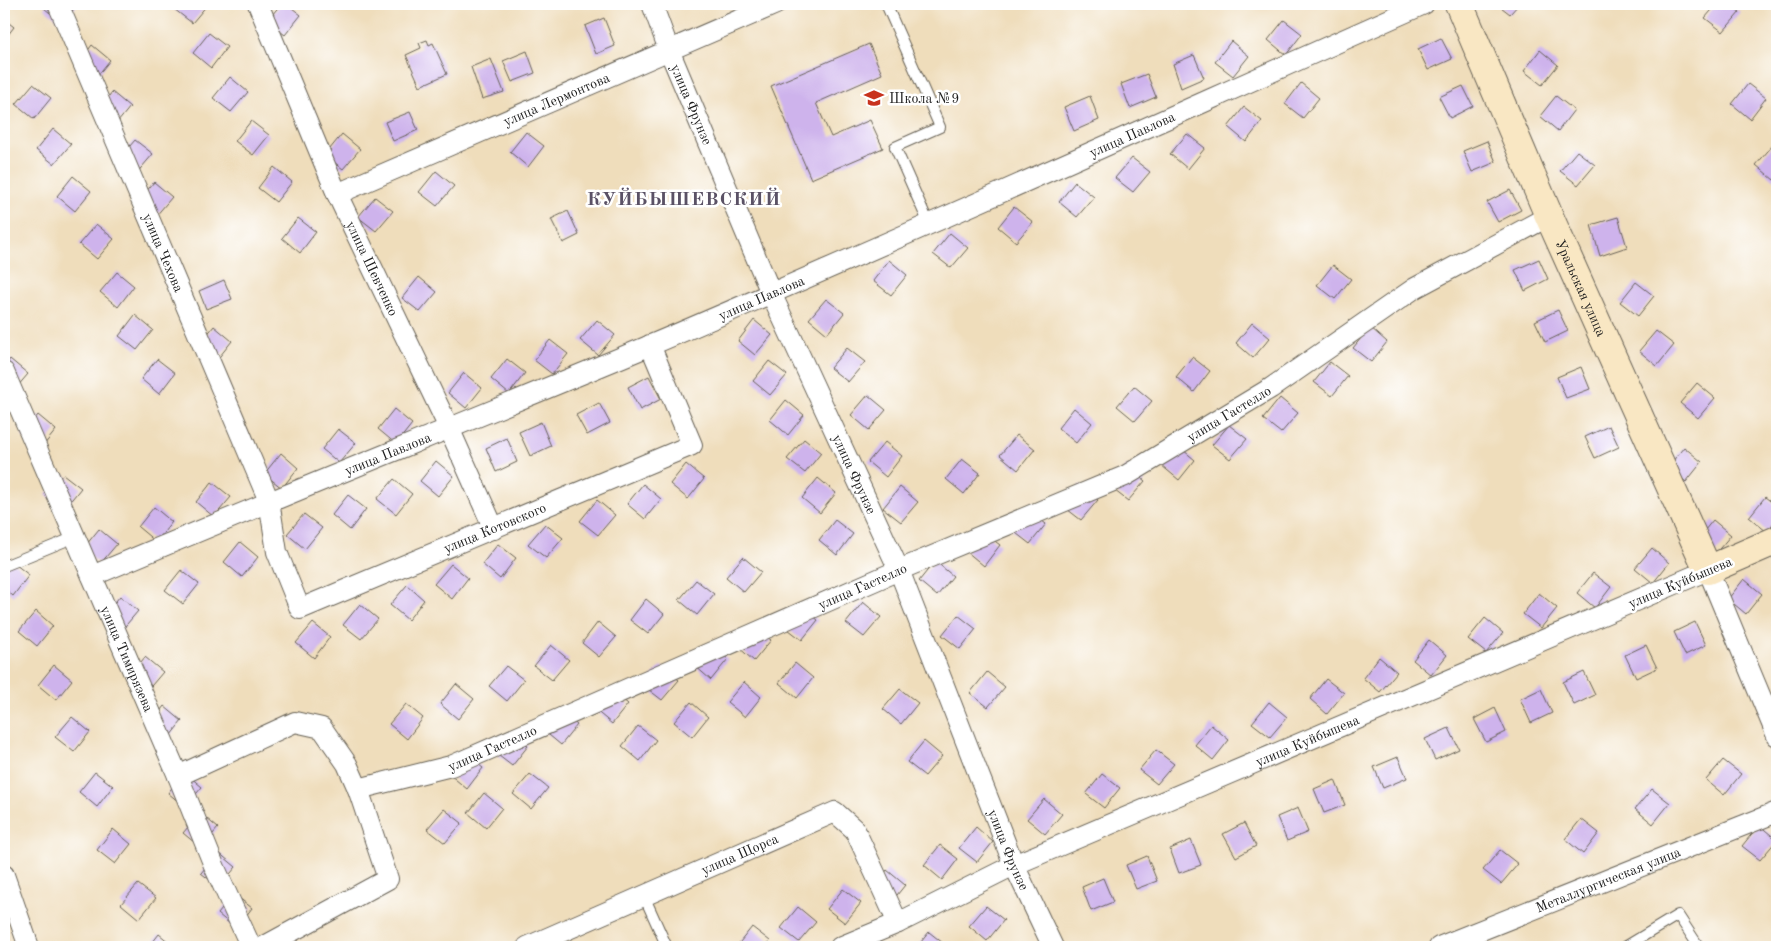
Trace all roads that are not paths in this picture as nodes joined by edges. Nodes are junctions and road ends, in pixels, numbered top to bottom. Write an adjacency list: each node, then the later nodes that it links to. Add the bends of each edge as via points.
1 (58, 4): 16 (street, улица Чехова)
2 (258, 4): 9 (street, улица Шевченко)
3 (652, 4): 8 (street, улица Фрунзе)
4 (776, 4): 8 (street, улица Лермонтова)
5 (886, 4): 11 (lane, via 940,127 895,147)
6 (1424, 4): 11 (street, улица Павлова)
7 (1459, 4): 10 (street, Уральская улица)
8 (669, 50): 9 (street, улица Лермонтова); 12 (street, улица Фрунзе)
9 (337, 194): 15 (street, улица Шевченко)
10 (1549, 216): 21 (street, улица Гастелло, via 1415,288 1271,388 1125,476); 22 (street, Уральская улица)
11 (929, 224): 12 (street, улица Павлова)
12 (771, 293): 13 (street, улица Павлова); 21 (street, улица Фрунзе)
13 (650, 345): 15 (street, улица Павлова); 17 (street, улица Котовского, via 692,445)
14 (4, 372): 18 (street, улица Тимирязева)
15 (449, 428): 16 (street, улица Павлова); 17 (street, улица Шевченко)
16 (269, 501): 17 (street, улица Котовского, via 277,552 300,609); 23 (street, улица Павлова)
17 (494, 529)
18 (75, 537): 20 (lane); 23 (street, улица Тимирязева)
19 (1777, 540): 22 (street, улица Куйбышева)
20 (4, 566)
21 (899, 570): 26 (street, улица Гастелло, via 451,766); 28 (street, улица Фрунзе)
22 (1708, 570): 24 (street); 28 (street, улица Куйбышева)
23 (92, 576): 25 (street, улица Тимирязева)
24 (1777, 736)
25 (178, 776): 26 (street, via 295,722 322,728 347,764); 33 (street, улица Тимирязева)
26 (358, 789): 34 (street, via 388,880)
27 (1777, 812): 39 (street, Металлургическая улица)
28 (1014, 865): 31 (street, улица Куйбышева); 38 (street, улица Фрунзе)
29 (4, 875): 32 (street)
30 (644, 896): 31 (street, улица Щорса, via 835,812 855,830); 35 (street, улица Щорса); 36 (lane)
31 (898, 923): 37 (street, улица Куйбышева)
32 (29, 947)
33 (251, 947)
34 (263, 947)
35 (527, 947)
36 (667, 947)
37 (840, 947)
38 (1053, 947)
39 (1438, 947)
40 (1625, 947): 41 (lane, via 1678,915)
41 (1699, 947)

